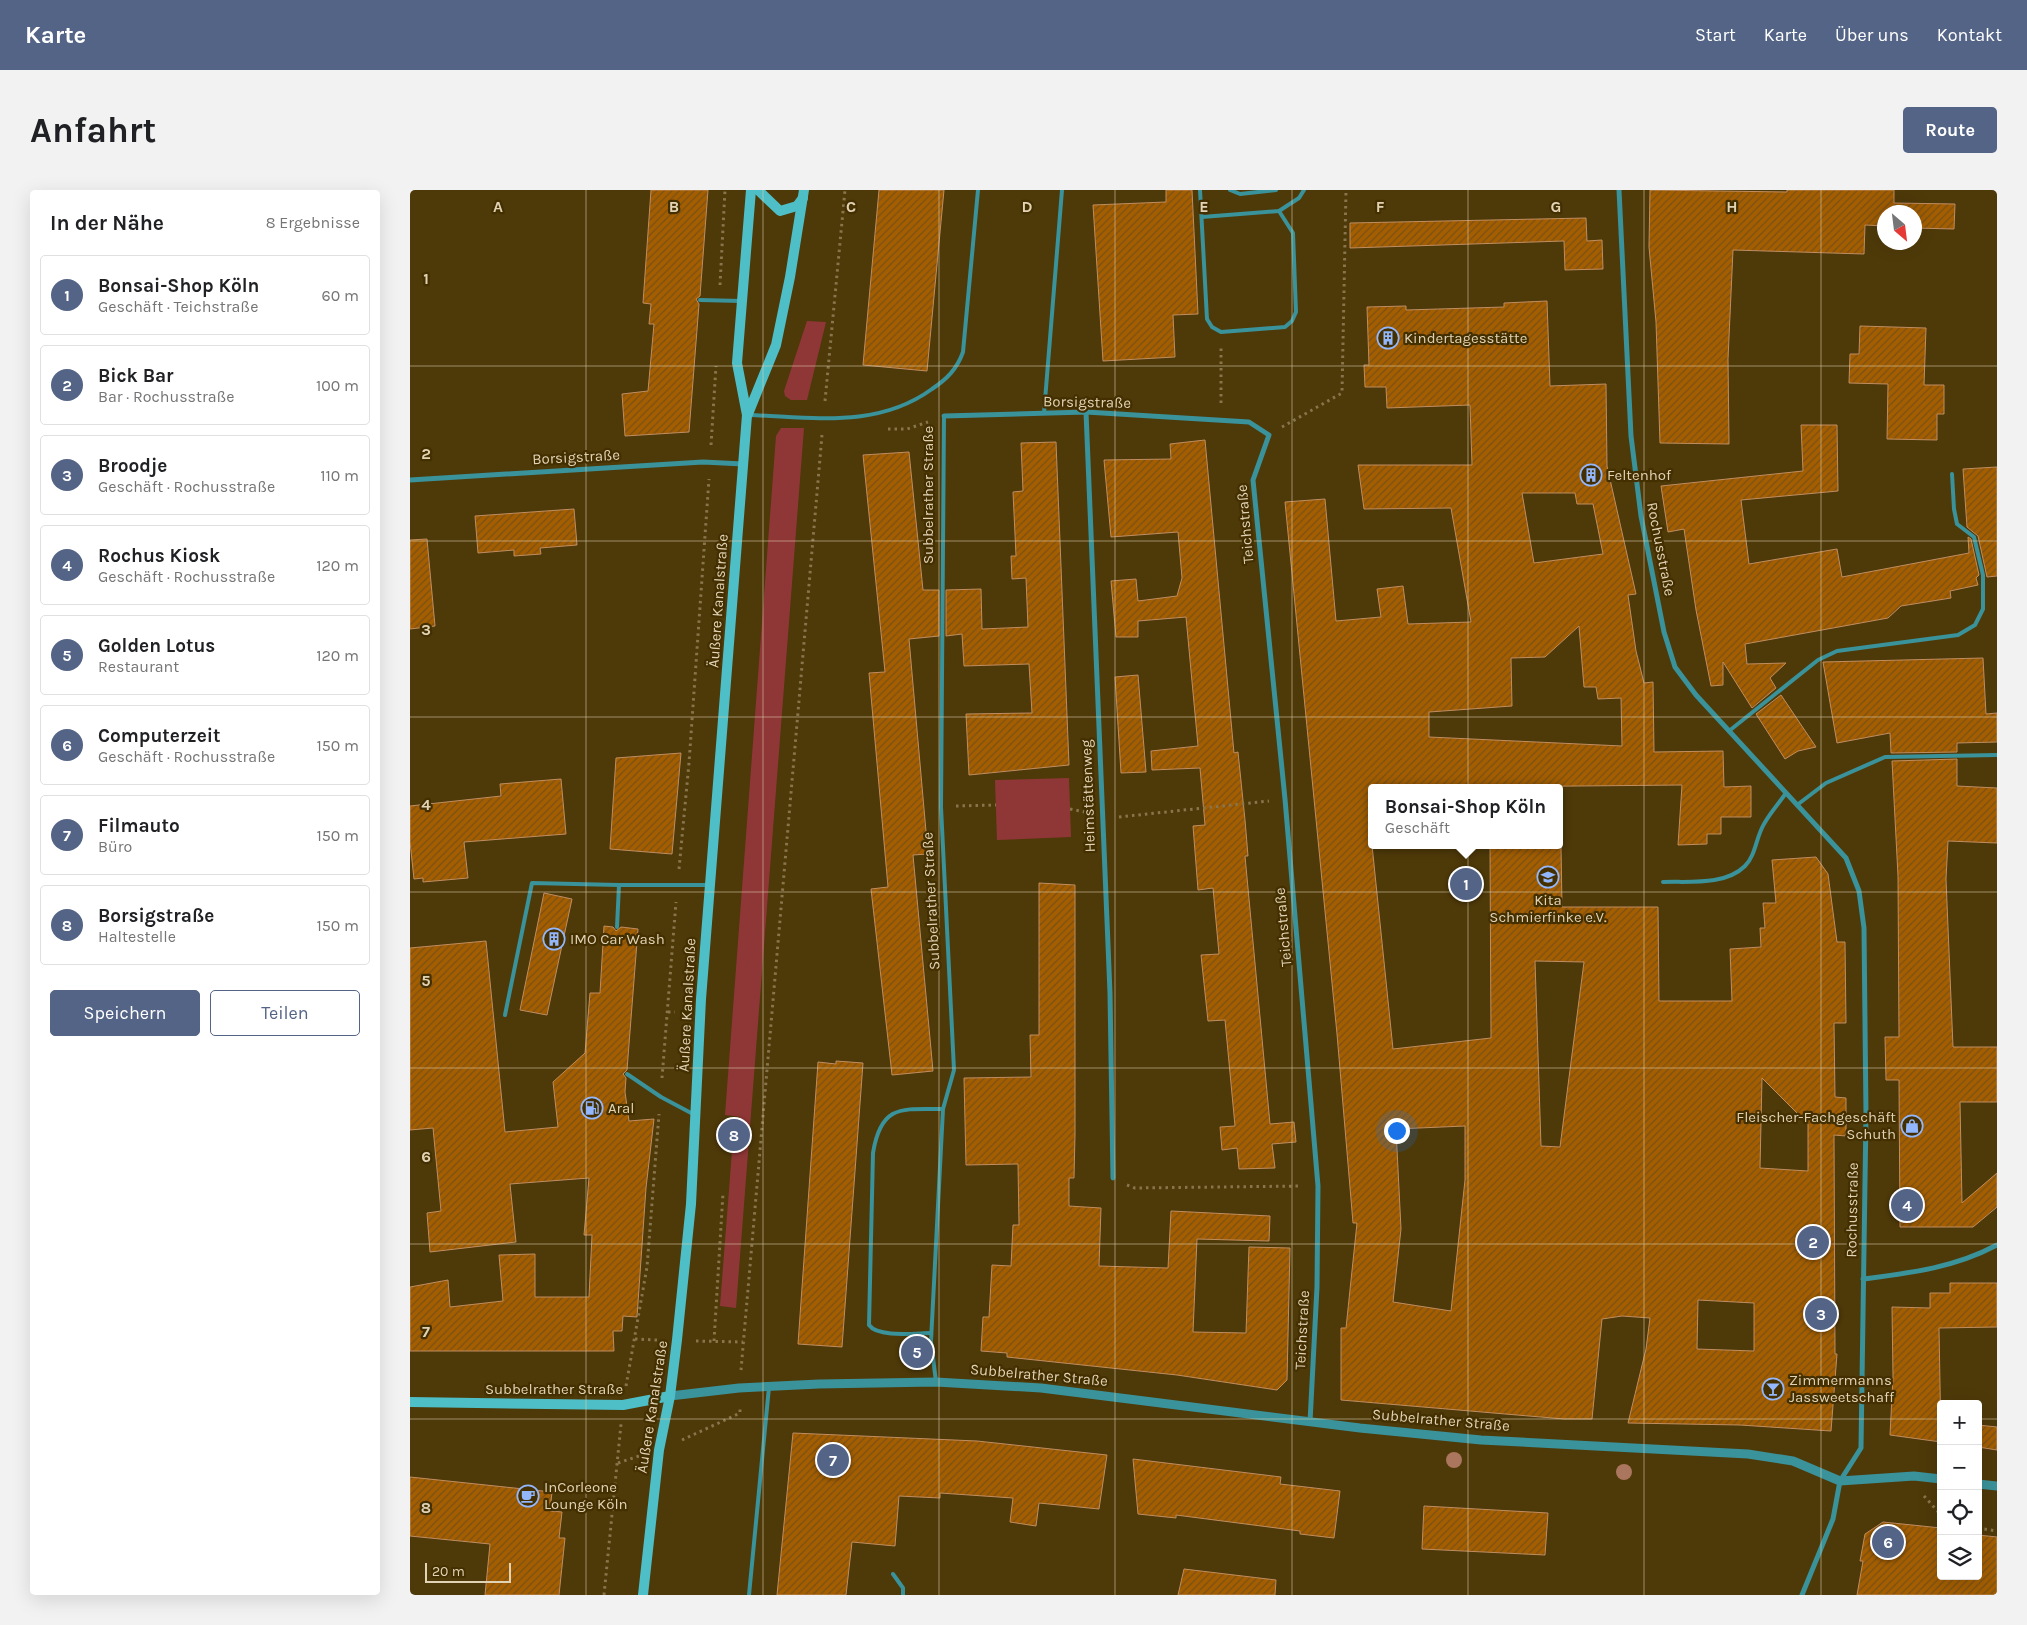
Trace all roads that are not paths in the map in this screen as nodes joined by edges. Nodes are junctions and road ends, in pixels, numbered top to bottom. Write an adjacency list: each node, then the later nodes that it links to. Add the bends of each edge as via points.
1 (751, 190): 14 (main road, Äußere Kanalstraße)
2 (758, 190): 10 (main road, via 780,212 797,206)
3 (978, 190): 17 (lane, via 963,352 959,365 942,382 903,408 879,415 854,418)
4 (1062, 190): 16 (lane)
5 (1200, 190): 12 (lane)
6 (1230, 190): 7 (lane, via 1240,194)
7 (1276, 190)
8 (1304, 190): 11 (lane, via 1299,198)
9 (1619, 190): 23 (street, Rochusstraße, via 1631,436 1641,516 1664,632 1675,667 1696,696)
10 (804, 194): 17 (main road, Äußere Kanalstraße, via 776,345)
11 (1279, 211): 12 (lane); 12 (lane, via 1292,233 1296,312 1286,327 1221,332 1212,327 1207,318)
12 (1202, 217)
13 (700, 300): 14 (lane)
14 (741, 301): 17 (main road, Äußere Kanalstraße, via 737,363)
15 (1086, 412): 16 (street, Borsigstraße); 19 (street, Borsigstraße, via 1249,422); 35 (street, Heimstättenweg, via 1110,994)
16 (1044, 413): 18 (street, Borsigstraße)
17 (747, 415): 20 (main road, Äußere Kanalstraße)
18 (944, 416): 33 (lane, Subbelrather Straße, via 941,807 954,1070)
19 (1269, 435): 43 (street, Teichstraße, via 1253,480 1318,1186)
20 (743, 464): 22 (street, Borsigstraße, via 710,462); 29 (main road, Äußere Kanalstraße)
21 (1952, 474): 23 (lane, via 1957,524 1974,537 1984,575 1982,609 1974,626 1958,636 1836,651 1818,660)
22 (410, 480)
23 (1729, 731): 25 (street, Rochusstraße)
24 (1997, 755): 26 (lane, via 1885,757 1826,783)
25 (1786, 793): 26 (street, Rochusstraße); 27 (lane, via 1763,825 1751,858 1744,866 1725,876 1705,881)
26 (1797, 805): 37 (street, Rochusstraße, via 1846,858 1859,891 1864,928)
27 (1663, 882)
28 (619, 885): 29 (lane); 30 (lane); 31 (lane, via 532,883)
29 (709, 885): 34 (main road, Äußere Kanalstraße)
30 (617, 927)
31 (505, 1015)
32 (627, 1074): 34 (lane)
33 (943, 1109): 38 (lane, Subbelrather Straße); 38 (lane, via 904,1109 891,1114 880,1127 873,1153 869,1325 872,1330 882,1333)
34 (696, 1115): 41 (main road, Äußere Kanalstraße, via 691,1204)
35 (1113, 1178)
36 (1997, 1245): 37 (street, via 1983,1253 1926,1272)
37 (1864, 1279): 45 (street, Rochusstraße, via 1861,1448)
38 (931, 1333): 39 (lane, Subbelrather Straße)
39 (936, 1382): 40 (street, Subbelrather Straße); 43 (street, Subbelrather Straße, via 1041,1388)
40 (769, 1386): 41 (street, Subbelrather Straße); 50 (lane)
41 (670, 1396): 42 (main road, Subbelrather Straße, via 623,1406); 49 (main road, Äußere Kanalstraße, via 659,1450)
42 (410, 1402)
43 (1310, 1422): 45 (street, Subbelrather Straße, via 1481,1440 1748,1454 1793,1461)
44 (1937, 1479): 45 (street, Subbelrather Straße, via 1914,1476)
45 (1840, 1481): 52 (street, Rochusstraße, via 1833,1519)
46 (1982, 1484): 47 (street)
47 (1997, 1486)
48 (893, 1574): 51 (lane, via 903,1588)
49 (643, 1595)
50 (749, 1595)
51 (903, 1595)
52 (1802, 1595)

